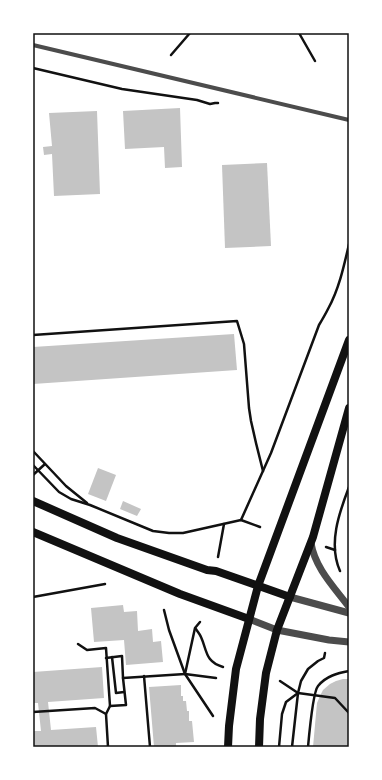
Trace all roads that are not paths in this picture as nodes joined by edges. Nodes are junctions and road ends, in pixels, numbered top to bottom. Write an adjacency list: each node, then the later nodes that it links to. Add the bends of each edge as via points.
1 (33, 45): 2 (street)
2 (349, 120)
3 (349, 340): 8 (main road)
4 (349, 408): 7 (main road)
5 (33, 501): 8 (main road, via 117,538)
6 (33, 532): 12 (main road, via 180,594)
7 (311, 543): 9 (main road); 10 (street, via 320,568)
8 (258, 586): 9 (main road); 12 (main road)
9 (290, 597): 11 (street); 13 (main road)
10 (349, 606)
11 (349, 612)
12 (249, 619): 13 (street); 15 (main road, via 236,669)
13 (276, 630): 14 (street); 16 (main road, via 266,673)
14 (349, 642)
15 (228, 747)
16 (259, 747)

